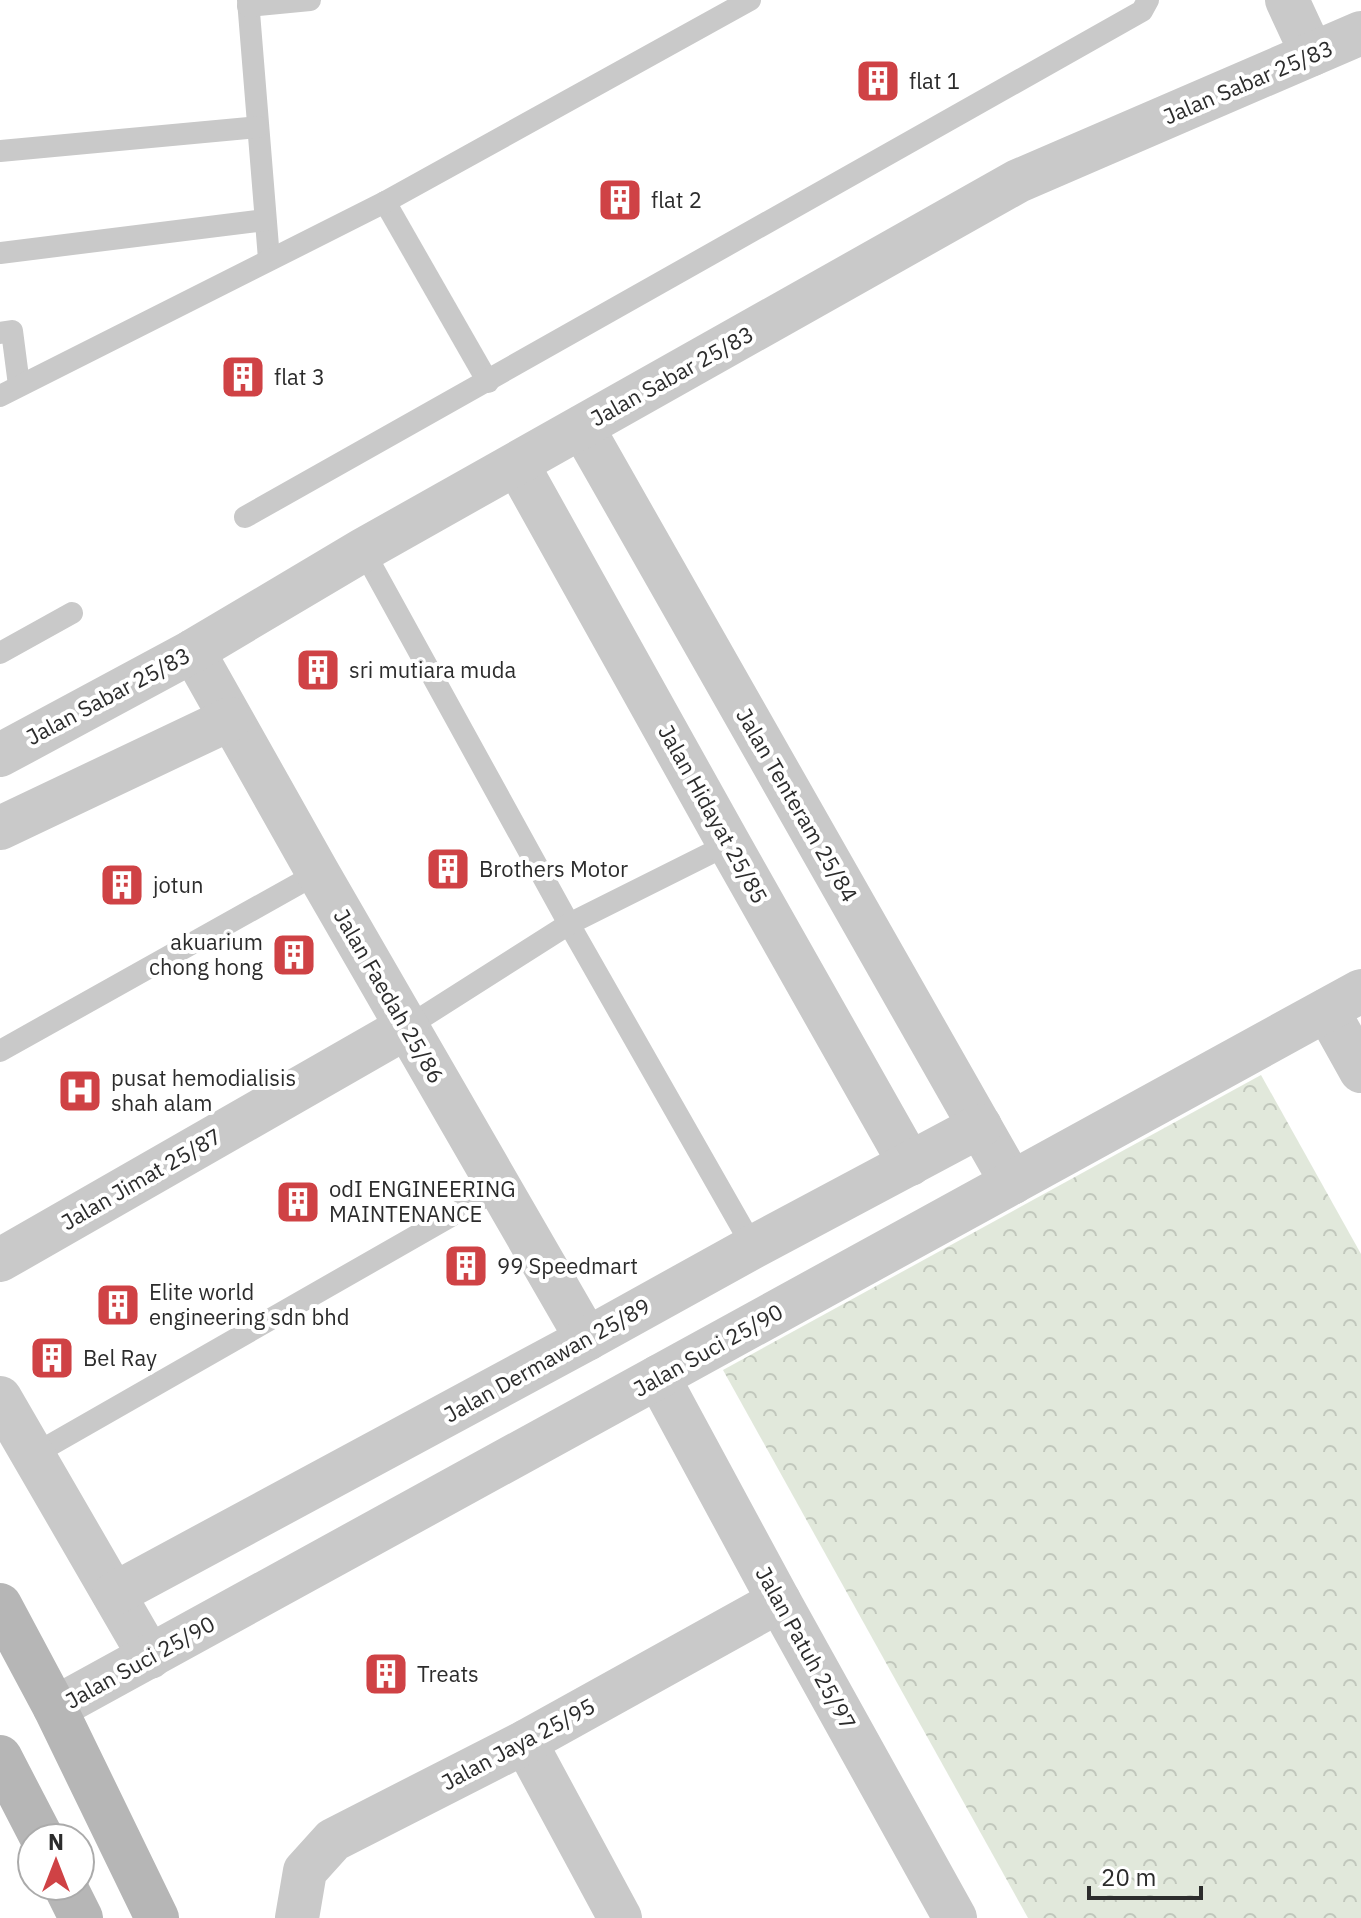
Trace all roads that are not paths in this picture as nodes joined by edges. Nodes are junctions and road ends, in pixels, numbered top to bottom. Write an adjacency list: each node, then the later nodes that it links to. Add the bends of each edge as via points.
1 (310, 0): 5 (lane)
2 (750, 0): 6 (lane)
3 (1148, 0): 16 (lane, via 1142,11)
4 (1287, 0): 8 (street)
5 (248, 3): 9 (lane)
6 (714, 8): 11 (lane)
7 (1361, 33): 8 (street, Jalan Sabar 25/83)
8 (1312, 54): 18 (street, Jalan Sabar 25/83, via 1018,181)
9 (258, 127): 10 (lane); 12 (lane)
10 (0, 151)
11 (385, 202): 14 (lane); 16 (lane)
12 (265, 220): 13 (lane); 14 (lane)
13 (0, 253)
14 (269, 259): 17 (lane)
15 (0, 333): 17 (lane, via 12,331)
16 (488, 382): 20 (lane)
17 (10, 390)
18 (582, 427): 19 (street, Jalan Sabar 25/83); 35 (street, Jalan Tenteram 25/84)
19 (517, 464): 21 (street, Jalan Sabar 25/83); 28 (street, Jalan Hidayat 25/85)
20 (245, 517)
21 (363, 550): 23 (street, Jalan Sabar 25/83); 30 (lane)
22 (72, 613): 24 (lane)
23 (193, 651): 25 (street, Jalan Faedah 25/86); 26 (street, Jalan Sabar 25/83)
24 (0, 653)
25 (230, 719): 27 (street); 29 (street, Jalan Faedah 25/86)
26 (0, 755)
27 (0, 828)
28 (729, 844): 30 (lane); 36 (street, Jalan Hidayat 25/85)
29 (318, 873): 32 (street, Jalan Faedah 25/86); 33 (lane)
30 (569, 924): 32 (lane); 39 (lane)
31 (1344, 1000): 34 (street); 37 (street, Jalan Suci 25/90)
32 (407, 1027): 38 (street, Jalan Faedah 25/86); 40 (street, Jalan Jimat 25/87)
33 (0, 1051)
34 (1361, 1071)
35 (980, 1126): 36 (street, Jalan Dermawan 25/89); 37 (street, Jalan Tenteram 25/84)
36 (910, 1164): 39 (street, Jalan Dermawan 25/89)
37 (1012, 1183): 42 (street, Jalan Suci 25/90)
38 (500, 1188): 41 (street, Jalan Faedah 25/86); 44 (lane)
39 (753, 1247): 41 (street, Jalan Dermawan 25/89)
40 (0, 1260)
41 (587, 1339): 45 (street, Jalan Dermawan 25/89)
42 (658, 1377): 46 (street, Jalan Patuh 25/97); 48 (street, Jalan Suci 25/90)
43 (0, 1398): 44 (street)
44 (33, 1455): 45 (street)
45 (114, 1594): 48 (street)
46 (779, 1601): 50 (street, Jalan Jaya 25/95); 56 (street, Jalan Patuh 25/97)
47 (0, 1605): 49 (main road)
48 (150, 1657): 49 (street, Jalan Suci 25/90)
49 (55, 1708): 53 (main road)
50 (525, 1742): 54 (street, Jalan Jaya 25/95, via 333,1840 305,1871); 55 (street)
51 (0, 1757): 52 (main road)
52 (34, 1822)
53 (157, 1918)
54 (297, 1918)
55 (620, 1918)
56 (955, 1918)

